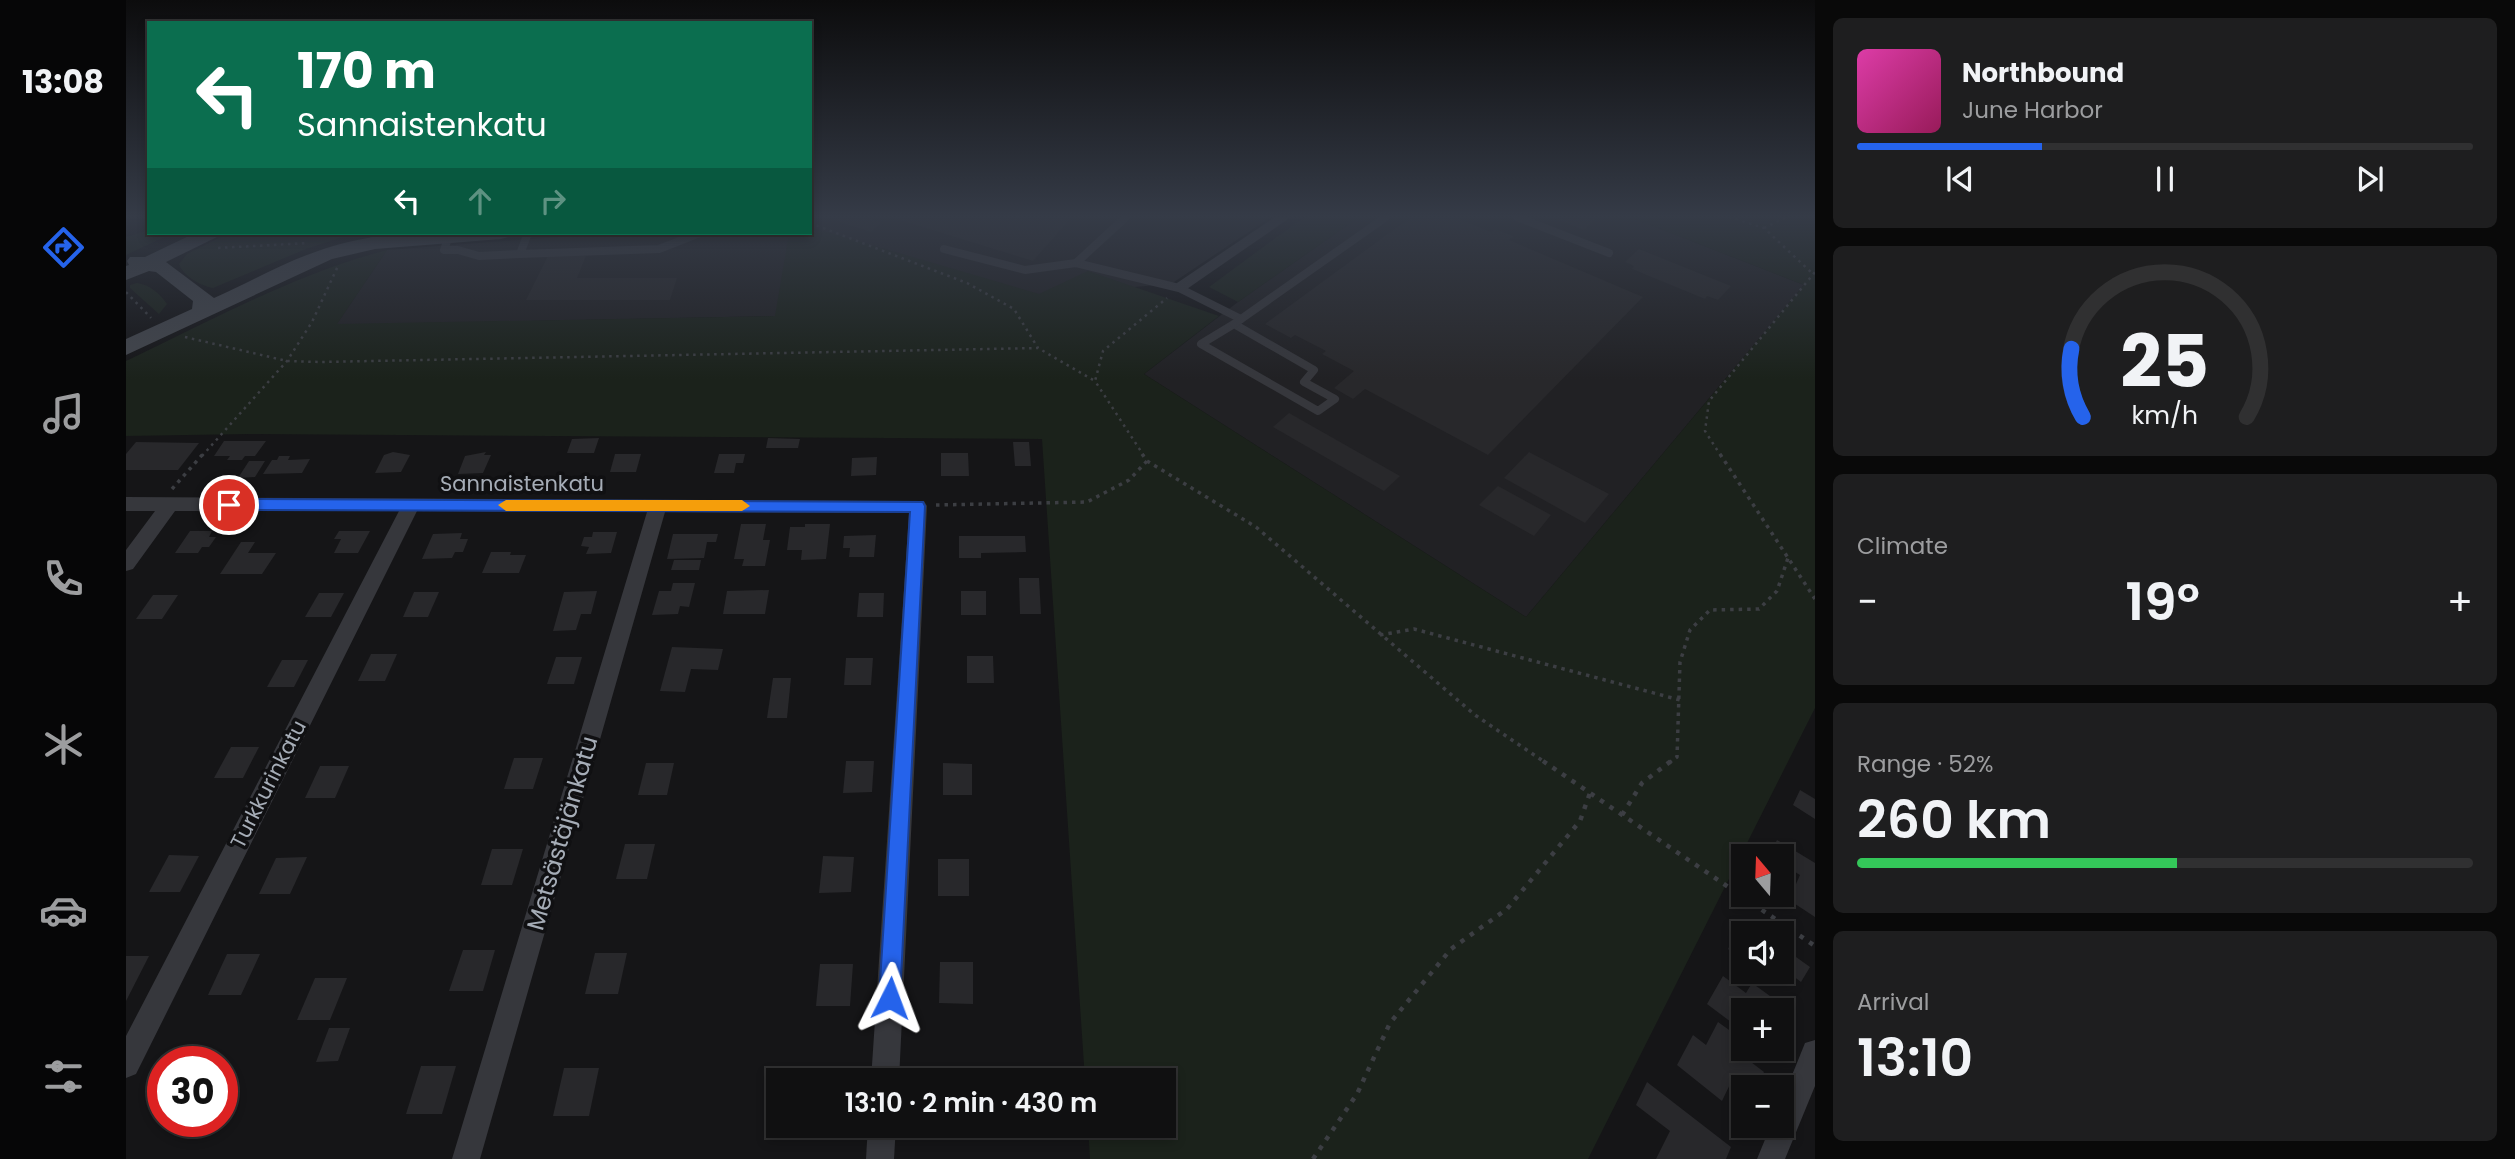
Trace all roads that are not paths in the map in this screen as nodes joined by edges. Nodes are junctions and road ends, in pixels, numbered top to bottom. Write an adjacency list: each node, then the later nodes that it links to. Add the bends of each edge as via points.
1 (144, 271): 7 (main road)
2 (285, 271): 7 (main road)
3 (1109, 271): 6 (lane)
4 (1204, 271): 6 (street)
5 (1309, 271): 8 (lane)
6 (1179, 288): 8 (lane)
7 (198, 306): 9 (main road)
8 (1238, 321): 8 (lane, via 1314,370 1304,382 1335,399 1318,411 1201,344)
9 (162, 325): 10 (main road); 11 (main road)
10 (126, 336)
11 (126, 348)
12 (169, 499): 13 (street, Sannaistenkatu); 14 (street, Sannaistenkatu); 16 (street)
13 (126, 504)
14 (411, 505): 15 (street, Sannaistenkatu); 18 (street, Turkkurinkatu)
15 (658, 506): 19 (street, Sannaistenkatu, via 926,505); 22 (street, Metsästäjänkatu)
16 (126, 564)
17 (1815, 1053): 20 (street)
18 (126, 1064)
19 (886, 1068)
20 (1808, 1092): 24 (street)
21 (881, 1138): 23 (street)
22 (466, 1159)
23 (880, 1159)
24 (1771, 1159)

